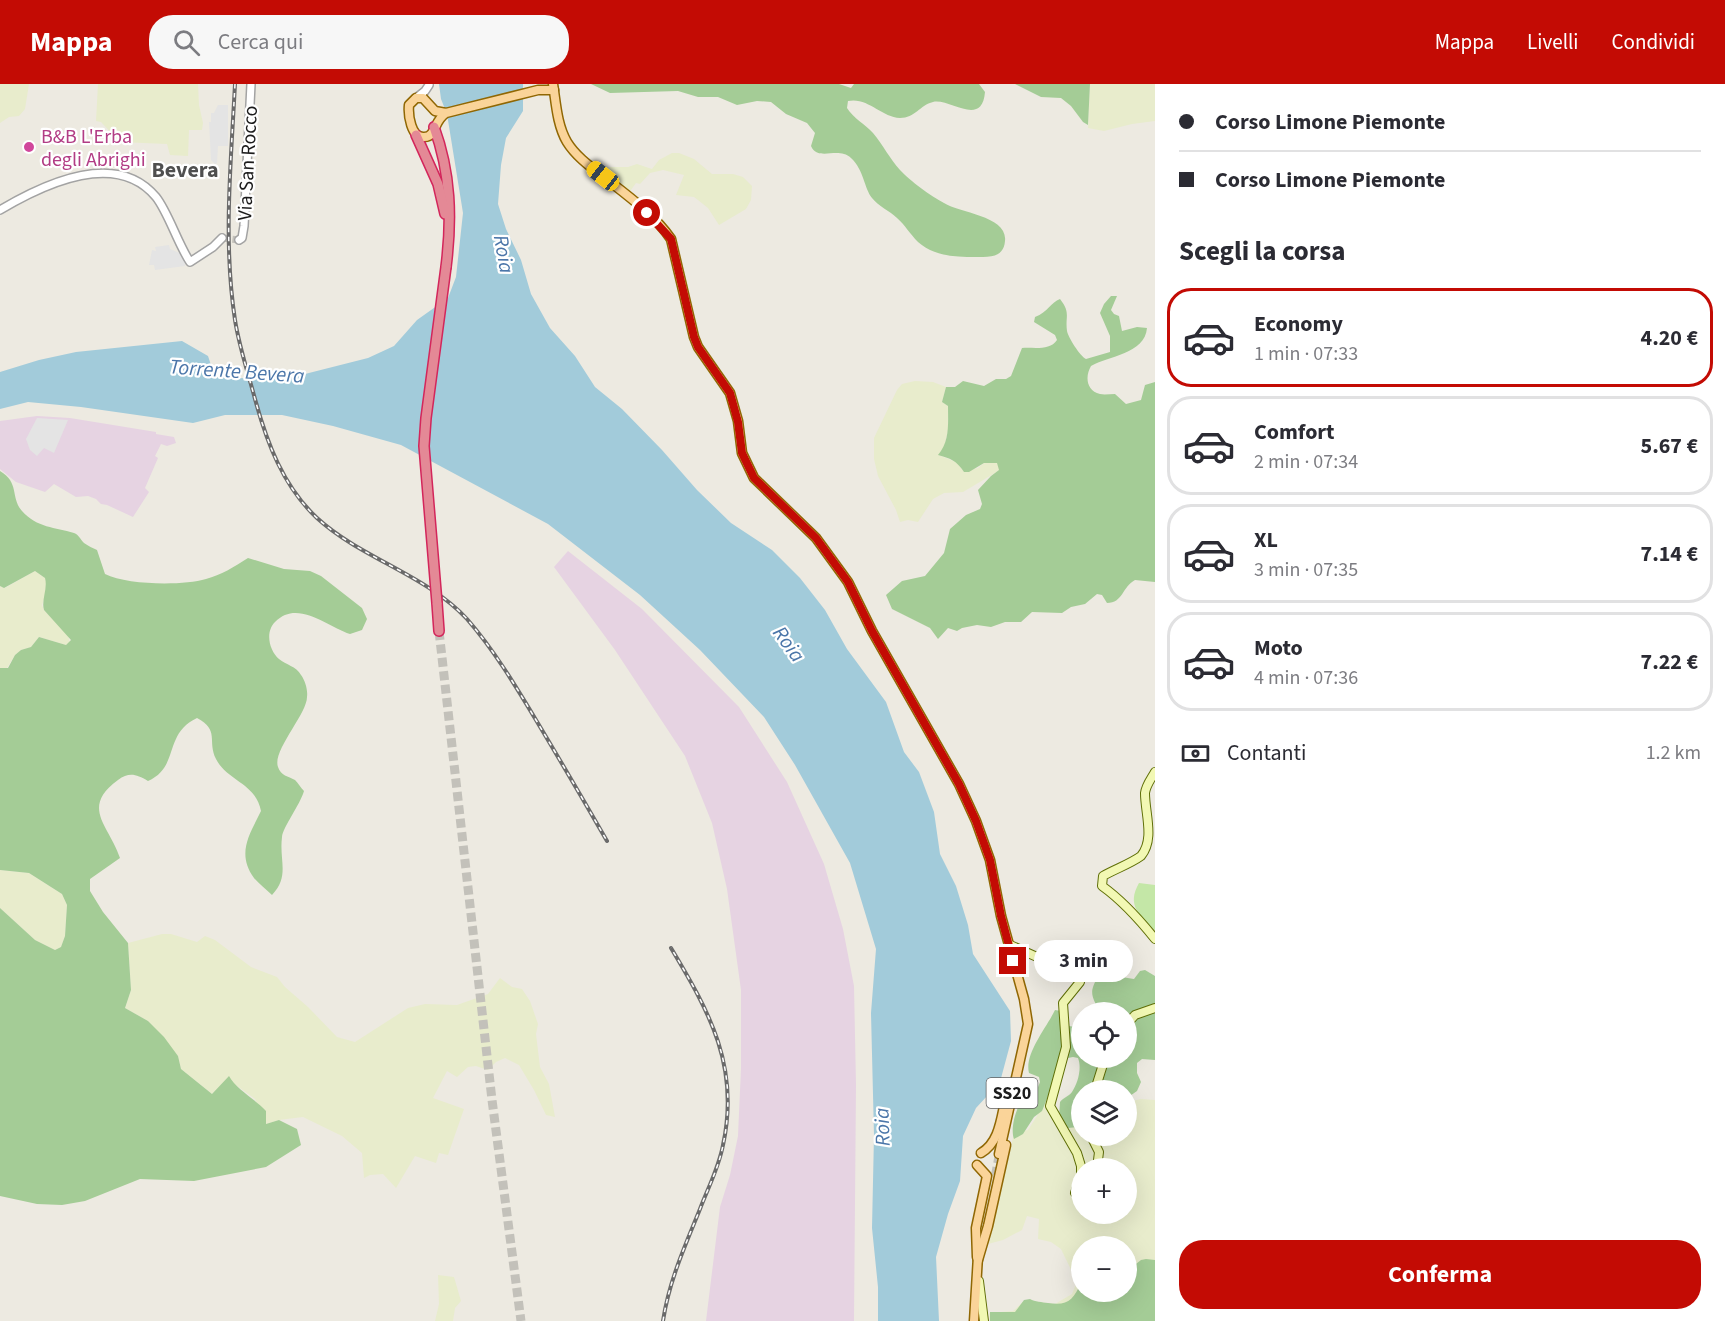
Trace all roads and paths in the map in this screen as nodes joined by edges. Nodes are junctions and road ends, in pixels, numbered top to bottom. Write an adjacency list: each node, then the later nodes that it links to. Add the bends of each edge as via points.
1 (251, 84): 12 (street, Via San Rocco, via 244,226)
2 (428, 85): 4 (street); 5 (street)
3 (552, 86): 6 (main road); 16 (main road, SS20, via 566,142 671,239 694,337 730,393 747,466 778,504 816,538 848,582 959,784 990,860)
4 (416, 98): 5 (main road); 8 (main road, via 408,109)
5 (429, 104): 6 (main road, via 435,111); 7 (main road)
6 (446, 113): 7 (main road)
7 (434, 127): 8 (main road, via 428,136); 10 (highway, via 448,182)
8 (416, 135): 10 (highway, via 438,184)
9 (0, 210): 11 (street, via 55,182 93,174 124,176 156,197 190,262)
10 (449, 232): 13 (highway, bridge, via 424,446)
11 (222, 238)
12 (238, 240)
13 (439, 631)
14 (1155, 772): 15 (main road, via 1145,794 1151,822 1146,849 1104,876 1101,882)
15 (1155, 939)
16 (1008, 944): 19 (main road, SS20, via 1026,1006); 22 (main road, via 1079,976 1080,982 1063,1002 1066,1047 1050,1106)
17 (1155, 1008): 18 (main road)
18 (1137, 1015)
19 (1028, 1033): 20 (main road, via 1004,1101 996,1140); 21 (main road, SS20); 25 (main road)
20 (981, 1154)
21 (999, 1154)
22 (1078, 1158)
23 (980, 1167): 25 (main road, via 987,1176 976,1228)
24 (995, 1174): 25 (main road)
25 (978, 1260): 26 (main road)
26 (978, 1272): 27 (main road); 28 (main road)
27 (974, 1321)
28 (984, 1321)

